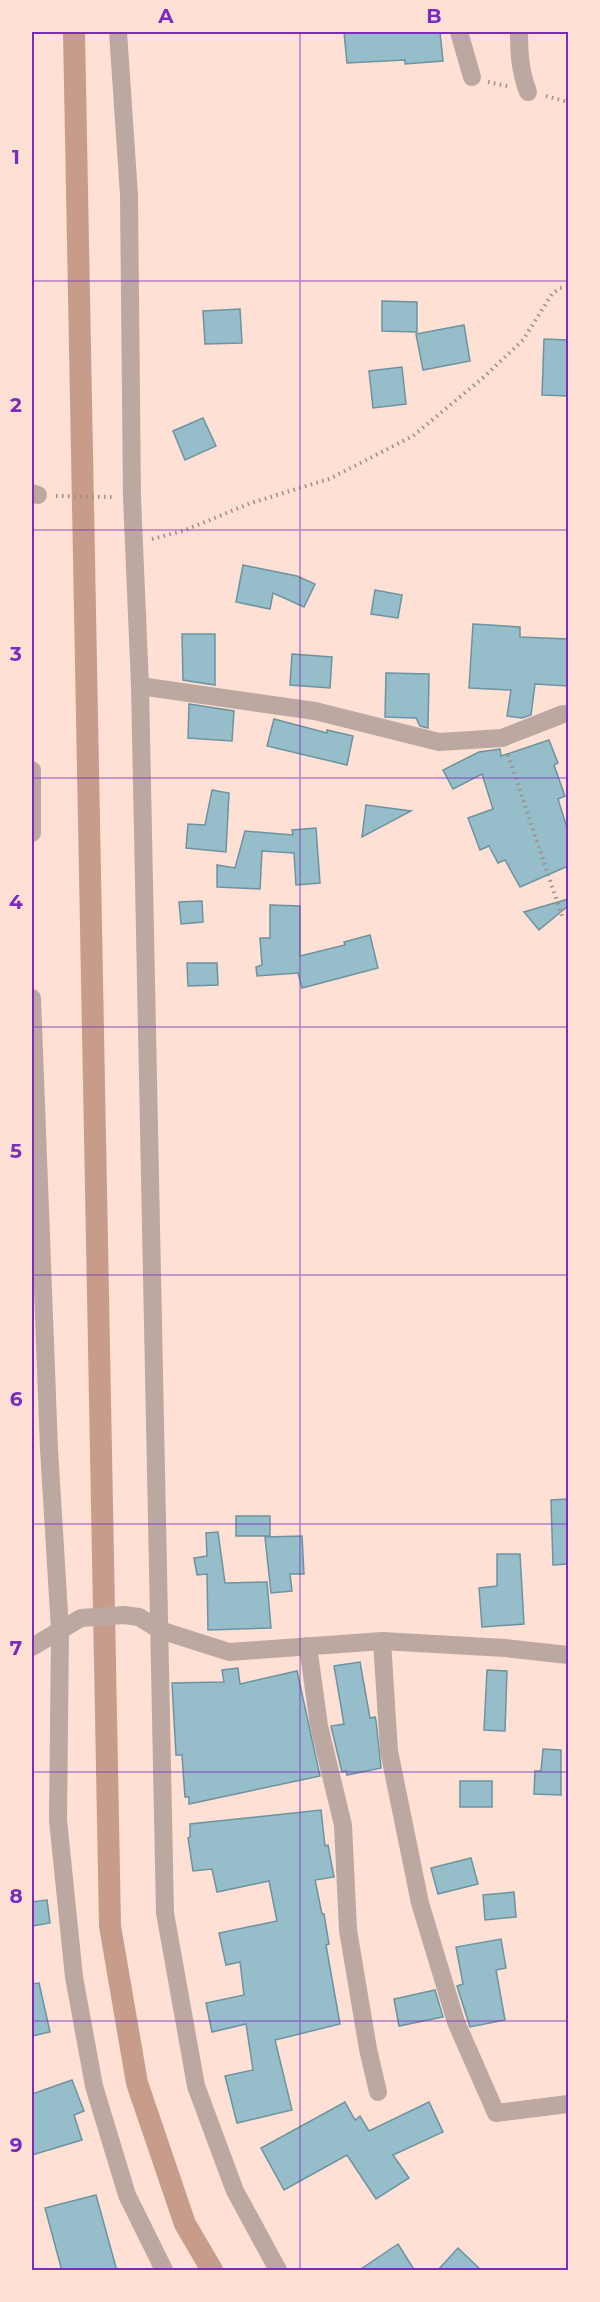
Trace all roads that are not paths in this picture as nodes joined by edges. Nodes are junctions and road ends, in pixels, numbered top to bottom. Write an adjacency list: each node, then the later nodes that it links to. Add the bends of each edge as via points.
1 (118, 32): 6 (street, via 129,195 133,545)
2 (459, 32): 4 (street)
3 (519, 32): 5 (street, via 519,55)
4 (472, 78)
5 (528, 92)
6 (140, 686): 7 (street, via 315,711 439,742 502,738); 13 (street)
7 (568, 714)
8 (32, 770): 9 (street)
9 (32, 833)
10 (32, 998): 11 (street)
11 (35, 1196): 12 (street)
12 (60, 1630): 13 (street, via 81,1618 124,1615 139,1617); 16 (street); 20 (street, via 58,1820 74,1977 94,2086 127,2195)
13 (160, 1630): 15 (street, via 229,1652); 21 (street, via 165,1912 196,2086 235,2191)
14 (382, 1641): 15 (street); 17 (street); 19 (street, via 389,1751 420,1903 456,2022 496,2113)
15 (308, 1646): 18 (street, via 319,1726 343,1825 348,1930)
16 (32, 1647)
17 (568, 1655)
18 (378, 2092)
19 (568, 2104)
20 (164, 2271)
21 (278, 2271)

